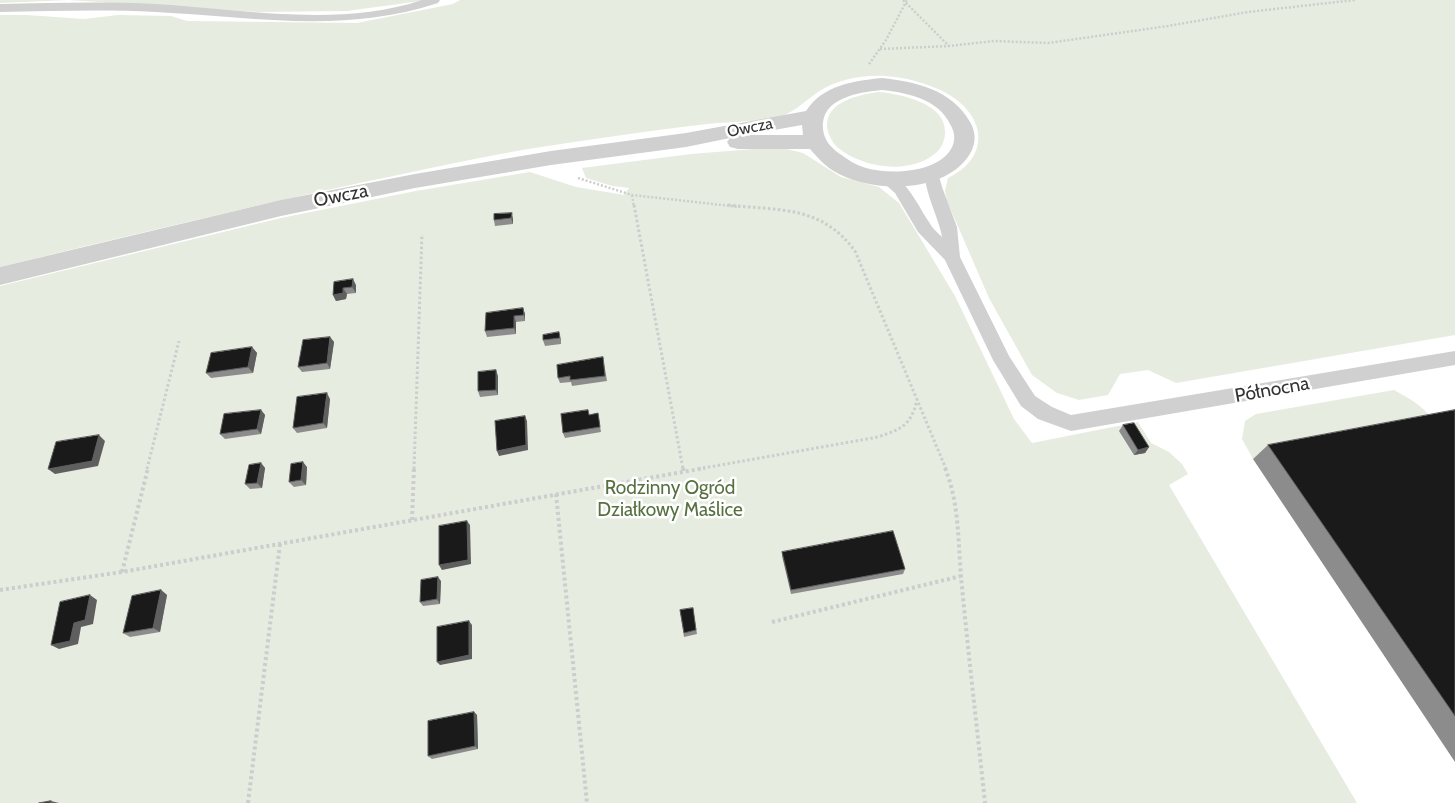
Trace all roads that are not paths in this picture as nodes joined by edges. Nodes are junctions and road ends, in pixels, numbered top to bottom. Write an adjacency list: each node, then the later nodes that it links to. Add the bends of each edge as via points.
1 (434, 0): 2 (lane, via 382,13 319,17 112,6)
2 (0, 8)
3 (814, 116): 4 (street, Owcza); 5 (street, via 812,129); 6 (street, via 823,103 839,92 859,86 882,84 928,94 959,118 965,134 963,149 952,162)
4 (686, 140): 5 (street, Owcza); 9 (street, Owcza, via 415,181 281,208)
5 (816, 142): 7 (street, via 843,167)
6 (932, 172): 7 (street, via 912,178); 8 (lane, via 934,187 949,227)
7 (888, 179): 8 (lane, via 901,190 924,228)
8 (952, 257): 10 (lane, Północna, via 1002,360 1028,400 1045,413 1071,423)
9 (0, 276)
10 (1455, 358)

